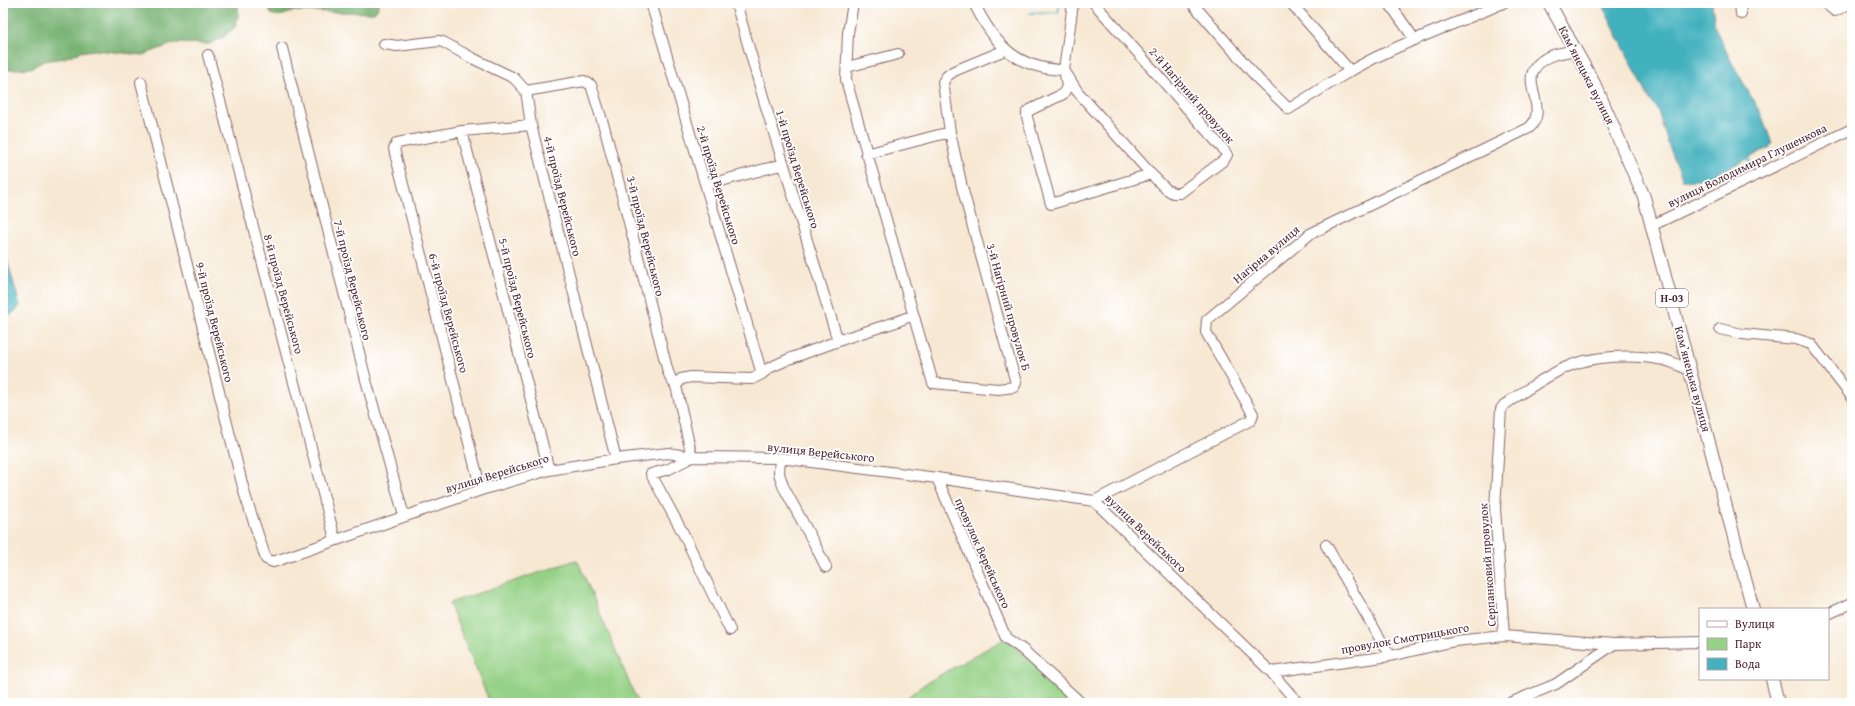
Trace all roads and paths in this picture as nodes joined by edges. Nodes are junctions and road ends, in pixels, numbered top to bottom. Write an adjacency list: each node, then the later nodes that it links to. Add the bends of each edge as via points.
1 (651, 3): 37 (street, 2-й проїзд Верейського)
2 (736, 3): 35 (street, 1-й проїзд Верейського)
3 (853, 3): 23 (street, 3-й Нагірний провулок Б, via 848,33)
4 (974, 3): 19 (street, via 984,23)
5 (1073, 3): 24 (street)
6 (1094, 3): 36 (street, 2-й Нагірний провулок, via 1227,154 1224,160 1180,193 1166,189)
7 (1192, 3): 25 (street, via 1259,80 1289,109)
8 (1291, 3): 25 (street)
9 (1389, 3): 16 (street)
10 (1503, 3): 16 (street)
11 (1549, 3): 20 (main road, Камʼянецька вулиця / Н-03)
12 (1740, 3): 15 (street)
13 (1825, 3): 14 (street, via 1835,11)
14 (1850, 3)
15 (1741, 14)
16 (1415, 40): 25 (street)
17 (384, 44): 28 (street, via 397,46 444,42 514,78)
18 (282, 48): 53 (street, 7-й проїзд Верейського, via 366,380)
19 (1005, 50): 24 (street, via 1035,66 1049,70); 33 (street, 3-й Нагірний провулок Б, via 947,76 943,82)
20 (1576, 50): 38 (main road, Камʼянецька вулиця / Н-03, via 1606,110 1644,197); 52 (street, Нагірна вулиця, via 1548,57 1537,66 1530,83 1538,109 1536,122 1530,128 1310,234 1207,320 1206,332 1253,414 1251,420)
21 (898, 54): 23 (street)
22 (208, 55): 54 (street, 8-й проїзд Верейського)
23 (847, 67): 34 (street, 3-й Нагірний провулок Б, via 846,80)
24 (1064, 70): 27 (street); 29 (street, 2-й Нагірний провулок)
25 (1350, 71)
26 (141, 82): 56 (street, 9-й проїзд Верейського, via 245,495 266,559)
27 (1067, 87): 29 (street); 36 (street, via 1063,94 1027,112 1051,204)
28 (526, 91): 30 (street, 4-й проїзд Верейського); 44 (street, 3-й проїзд Верейського, via 584,81 591,85 668,372)
29 (1077, 91): 36 (street, 2-й Нагірний провулок)
30 (531, 124): 32 (street); 48 (street, 4-й проїзд Верейського)
31 (1852, 129): 38 (street, вулиця Володимира Глушенкова)
32 (462, 132): 49 (street, 5-й проїзд Верейського); 51 (street, 6-й проїзд Верейського, via 397,143 394,149)
33 (950, 132): 34 (street); 39 (street, 3-й Нагірний провулок Б, via 962,187 1016,382 1014,387 998,389 933,383)
34 (866, 154): 39 (street, 3-й Нагірний провулок Б)
35 (784, 164): 37 (street); 41 (street, 1-й проїзд Верейського)
36 (1151, 174)
37 (706, 185): 43 (street, 2-й проїзд Верейського)
38 (1653, 225): 42 (main road, Камʼянецька вулиця / Н-03)
39 (913, 315): 41 (street)
40 (1720, 329): 45 (street, via 1742,334 1796,338 1811,344)
41 (838, 341): 43 (street, via 769,368)
42 (1690, 370): 59 (main road, Камʼянецька вулиця / Н-03); 62 (street, Серпанковий провулок, via 1664,360 1635,357 1595,358 1566,367 1501,409 1495,508)
43 (762, 374): 44 (street, via 752,379 691,377 681,379)
44 (676, 386): 46 (street, 3-й проїзд Верейського)
45 (1852, 397)
46 (692, 457): 47 (street, вулиця Верейського); 48 (street, вулиця Верейського, via 668,453); 61 (street, via 669,469 651,474 684,533)
47 (780, 458): 50 (street, вулиця Верейського); 57 (street, via 782,486 816,544)
48 (616, 459): 49 (street, вулиця Верейського)
49 (549, 470): 51 (street, вулиця Верейського)
50 (937, 478): 52 (street, вулиця Верейського); 68 (street, провулок Верейського, via 1006,638 1022,649)
51 (481, 490): 53 (street, вулиця Верейського)
52 (1094, 501): 66 (street, вулиця Верейського)
53 (404, 516): 54 (street, вулиця Верейського)
54 (335, 539): 56 (street, вулиця Верейського)
55 (1326, 545): 65 (street)
56 (273, 562)
57 (826, 568)
58 (1852, 603): 60 (street)
59 (1753, 608)
60 (1829, 614)
61 (730, 630)
62 (1504, 636): 64 (street, провулок Смотрицького); 65 (street, провулок Смотрицького, via 1456,641)
63 (1699, 642): 64 (street, провулок Смотрицького)
64 (1614, 644): 70 (street, via 1556,684)
65 (1390, 656): 66 (street, провулок Смотрицького)
66 (1271, 672): 69 (street, вулиця Верейського)
67 (1772, 680): 71 (main road)
68 (1081, 703)
69 (1298, 703)
70 (1510, 703)
71 (1778, 703)

